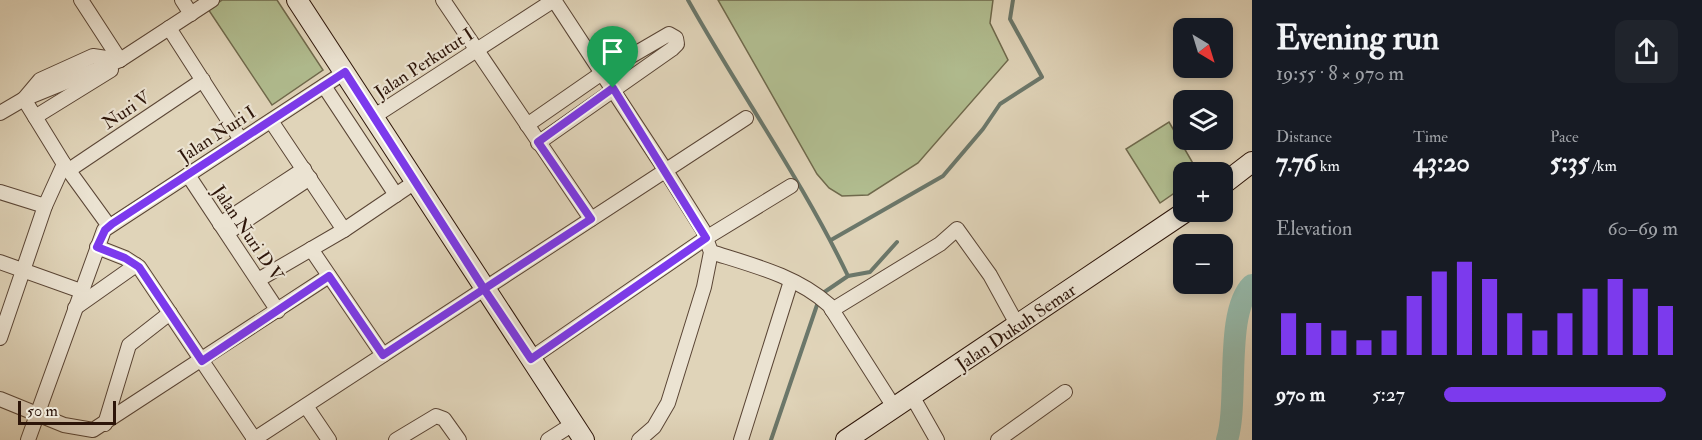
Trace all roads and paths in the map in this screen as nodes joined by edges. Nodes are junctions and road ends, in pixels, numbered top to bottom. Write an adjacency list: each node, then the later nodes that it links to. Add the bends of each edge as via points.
1 (81, 0): 10 (street)
2 (182, 0): 7 (street)
3 (212, 0): 7 (street)
4 (297, 0): 11 (street)
5 (443, 0): 9 (street)
6 (554, 0): 9 (street, Jalan Perkutut I); 12 (street)
7 (191, 14): 8 (street)
8 (169, 28): 10 (street); 13 (street)
9 (477, 51): 19 (street, Jalan Perkutut I); 22 (street)
10 (120, 60): 16 (street); 18 (street, via 110,72)
11 (345, 72): 14 (street, Jalan Nuri I); 19 (street)
12 (602, 73): 15 (street); 15 (street, via 669,34 676,38 672,49); 22 (street)
13 (203, 80): 23 (street); 26 (street, Nuri V)
14 (324, 86): 21 (street, Jalan Nuri I); 34 (street)
15 (613, 88): 24 (street); 27 (street)
16 (24, 99): 17 (street); 18 (street)
17 (0, 113)
18 (35, 117): 26 (street)
19 (373, 117): 31 (street)
20 (747, 118): 27 (street)
21 (271, 121): 23 (street, Jalan Nuri I); 29 (street)
22 (527, 125): 24 (street)
23 (241, 140): 28 (street, Jalan Nuri I)
24 (538, 142): 36 (street)
25 (1252, 162): 30 (street)
26 (67, 167): 35 (street); 38 (street)
27 (666, 171): 36 (street); 41 (street)
28 (188, 174): 38 (street, Jalan Nuri I); 39 (street, Jalan Nuri D V)
29 (307, 174): 39 (street); 40 (street)
30 (1233, 177)
31 (415, 182): 34 (street); 51 (street)
32 (791, 186): 41 (street)
33 (0, 192): 35 (street)
34 (396, 195): 40 (street)
35 (45, 206): 47 (street)
36 (591, 219): 51 (street)
37 (1173, 220): 57 (street, Jalan Dukuh Semar)
38 (109, 226): 42 (street)
39 (224, 229): 49 (street, Jalan Nuri D V)
40 (344, 230): 43 (street)
41 (706, 238): 44 (street); 60 (street)
42 (97, 247): 46 (street); 52 (street)
43 (311, 249): 48 (street); 49 (street)
44 (711, 252): 50 (street); 76 (street, via 669,403 654,427)
45 (0, 262): 47 (street)
46 (136, 265): 54 (street); 56 (street)
47 (23, 271): 52 (street); 58 (street)
48 (329, 276): 55 (street); 59 (street)
49 (258, 280): 55 (street, Jalan Nuri D V)
50 (792, 281): 53 (street); 77 (street)
51 (484, 289): 59 (street); 60 (street)
52 (81, 291): 54 (street)
53 (831, 307): 57 (street, via 940,244 957,229 990,275); 66 (street)
54 (75, 309): 67 (street)
55 (278, 311): 61 (street)
56 (170, 313): 61 (street); 68 (street, via 129,345)
57 (1018, 326): 63 (street, Jalan Dukuh Semar)
58 (0, 338)
59 (383, 355): 65 (street)
60 (531, 359): 69 (street)
61 (202, 361): 68 (street); 72 (street)
62 (1065, 393): 80 (street)
63 (912, 396): 66 (street, Jalan Dukuh Semar); 79 (street)
64 (0, 399): 67 (street)
65 (306, 406): 72 (street); 73 (street)
66 (894, 408): 78 (street, Jalan Dukuh Semar)
67 (38, 414): 68 (street, via 85,430); 71 (street)
68 (105, 424)
69 (578, 432): 75 (street)
70 (452, 438): 74 (street, via 444,419 436,416)
71 (28, 440)
72 (255, 440)
73 (329, 440)
74 (396, 440)
75 (548, 440)
76 (639, 440)
77 (741, 440)
78 (846, 440)
79 (937, 440)
80 (998, 440)

